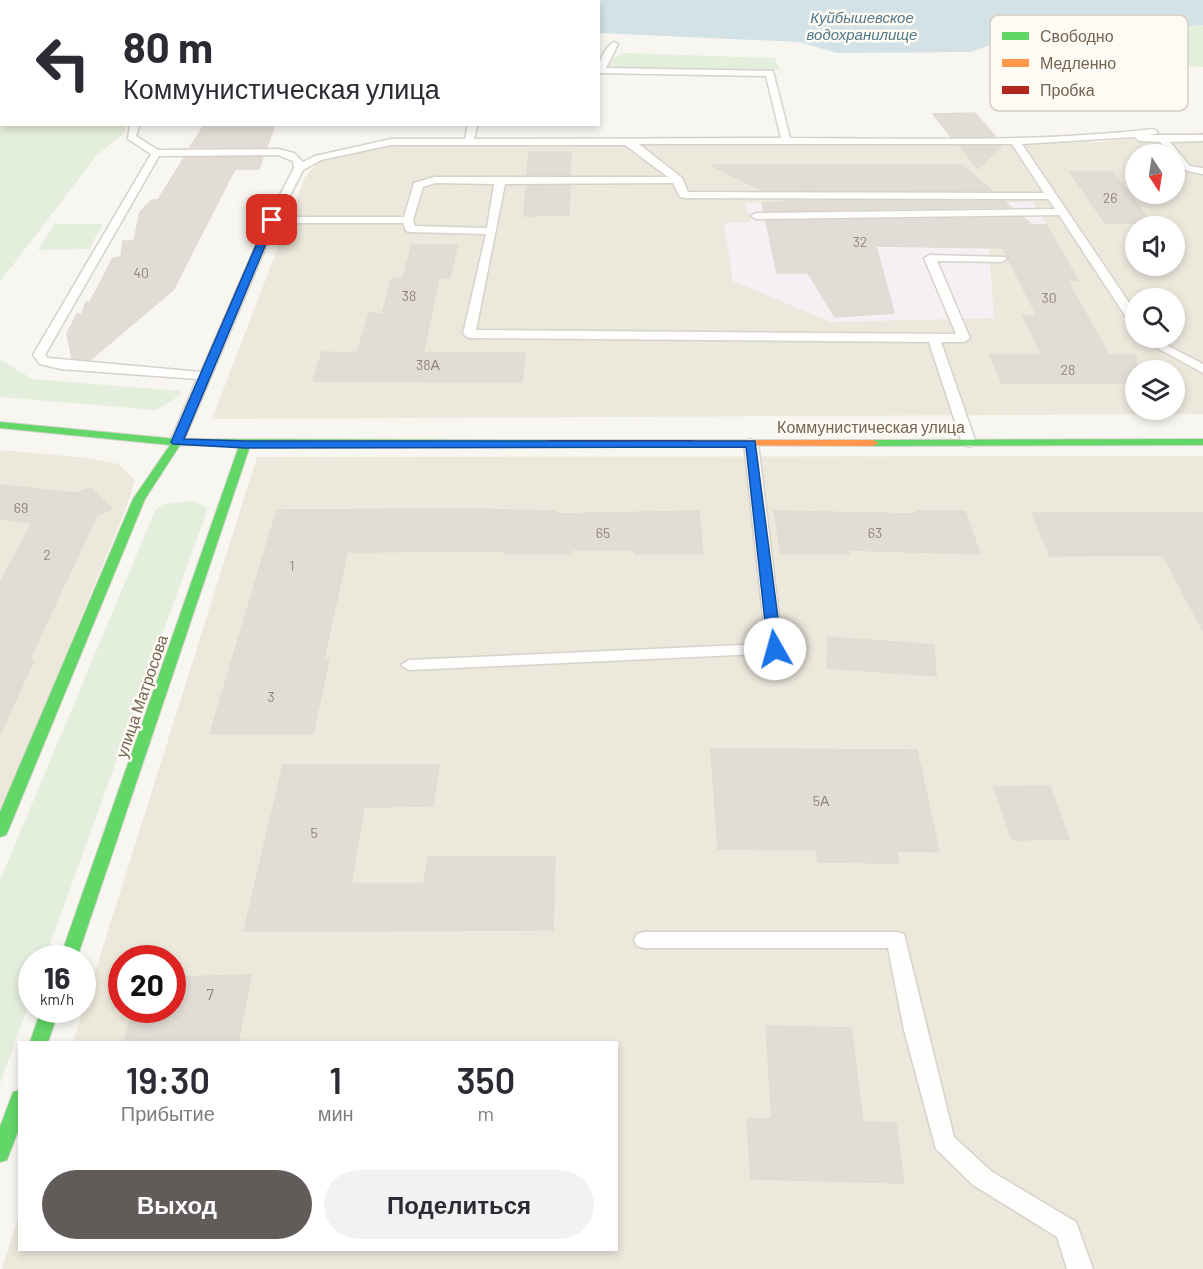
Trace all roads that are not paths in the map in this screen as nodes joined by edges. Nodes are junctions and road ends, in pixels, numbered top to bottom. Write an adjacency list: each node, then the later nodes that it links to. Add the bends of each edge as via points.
1 (614, 44): 2 (lane)
2 (600, 68)
3 (600, 70): 10 (lane, via 770,73)
4 (134, 126): 14 (lane, via 131,137)
5 (473, 126): 12 (lane)
6 (1152, 132): 7 (lane)
7 (1108, 137): 9 (lane); 11 (lane)
8 (1203, 138): 9 (lane)
9 (1163, 139): 16 (lane, via 1187,168)
10 (786, 141): 11 (lane); 13 (lane)
11 (1015, 141): 20 (lane)
12 (469, 142): 13 (lane); 15 (lane, via 391,142 318,158)
13 (628, 142): 17 (lane)
14 (156, 153): 15 (lane, via 278,152 298,160); 32 (lane, via 39,355 44,361 61,365)
15 (299, 168): 24 (lane)
16 (1203, 171)
17 (678, 180): 18 (lane); 19 (lane)
18 (500, 181): 25 (lane, via 434,180 418,185); 26 (lane)
19 (684, 195): 20 (lane); 21 (lane)
20 (1053, 196): 22 (lane)
21 (689, 210)
22 (1063, 212): 23 (lane); 28 (lane)
23 (756, 216)
24 (272, 220): 25 (lane); 32 (lane)
25 (408, 220): 26 (lane, via 410,229)
26 (492, 231): 29 (lane, via 469,334)
27 (1001, 259): 29 (lane, via 930,258 964,338)
28 (1125, 306)
29 (934, 338): 37 (lane)
30 (1164, 348): 31 (lane)
31 (1203, 369)
32 (205, 376): 34 (lane)
33 (0, 425): 34 (main road, Коммунистическая улица)
34 (177, 442): 38 (main road, Коммунистическая улица); 40 (main road, via 139,500)
35 (1203, 442): 37 (main road, Коммунистическая улица)
36 (751, 443): 37 (main road, Коммунистическая улица); 38 (main road, Коммунистическая улица); 39 (lane, via 775,649)
37 (969, 443)
38 (245, 444): 42 (main road, улица Матросова)
39 (410, 664)
40 (0, 831)
41 (644, 940): 47 (lane, via 897,940 944,1142 982,1178 1067,1230)
42 (72, 945)
43 (46, 1023): 44 (main road)
44 (39, 1041)
45 (18, 1104): 46 (main road)
46 (0, 1154)
47 (1080, 1269)

